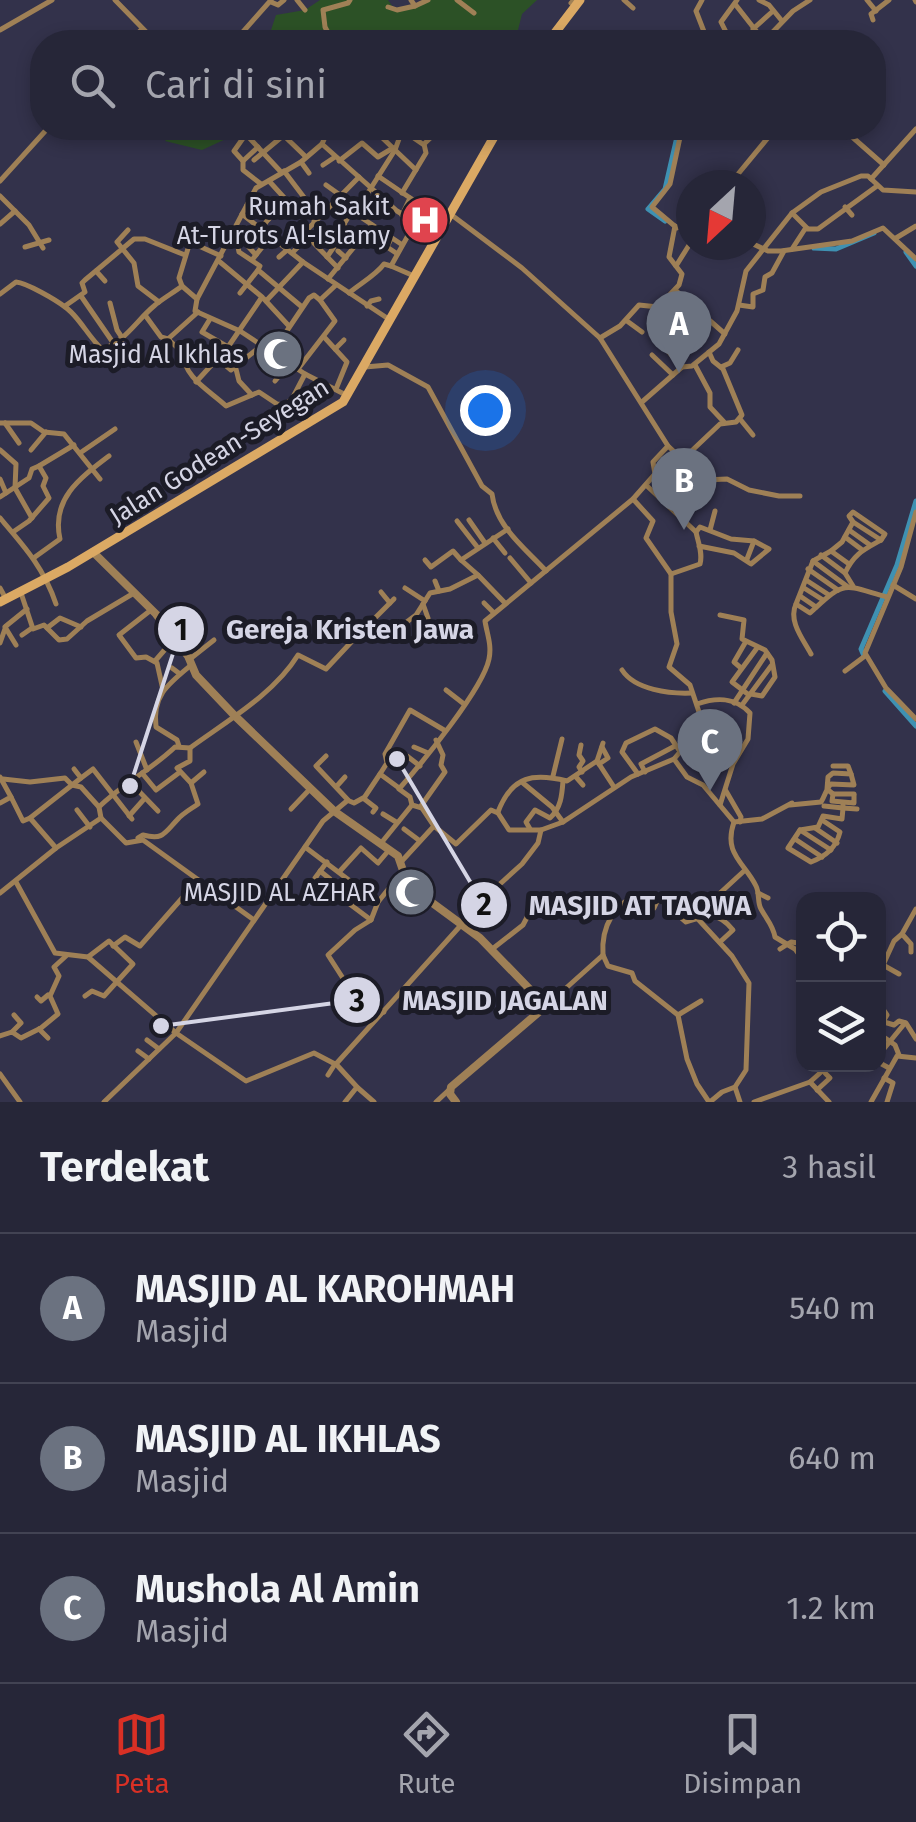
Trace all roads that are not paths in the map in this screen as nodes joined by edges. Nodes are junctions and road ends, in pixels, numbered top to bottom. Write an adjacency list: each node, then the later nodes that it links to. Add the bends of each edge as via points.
1 (52, 0): 28 (street)
2 (115, 0): 29 (street)
3 (284, 0): 15 (street)
4 (296, 0): 21 (street)
5 (350, 0): 31 (street, via 323,10)
6 (428, 0): 17 (street)
7 (457, 0): 24 (street)
8 (624, 0): 20 (street)
9 (702, 0): 33 (street, via 696,12)
10 (727, 0): 18 (street)
11 (759, 0): 22 (street)
12 (808, 0): 26 (street)
13 (867, 0): 23 (street)
14 (889, 0): 23 (street)
15 (271, 1): 30 (street)
16 (573, 2): 32 (main road)
17 (413, 3): 19 (street, via 397,10)
18 (735, 3): 27 (street); 34 (street, via 720,22)
19 (388, 6)
20 (634, 8)
21 (306, 10)
22 (773, 10): 26 (street); 27 (street)
23 (876, 11): 25 (street)
24 (474, 13)
25 (872, 20)
26 (782, 21): 35 (street)
27 (753, 28)
28 (0, 30)
29 (141, 30)
30 (245, 30)
31 (327, 30)
32 (556, 30)
33 (703, 30)
34 (724, 30)
35 (774, 30)
36 (916, 129): 61 (street)
37 (37, 140): 70 (street)
38 (241, 140): 60 (street, via 234,149)
39 (252, 140): 55 (street)
40 (272, 140): 55 (street)
41 (289, 140): 59 (street)
42 (324, 140): 53 (street)
43 (376, 140): 52 (street)
44 (385, 140): 56 (street)
45 (398, 140): 56 (street)
46 (417, 140): 54 (street)
47 (428, 140): 54 (street)
48 (490, 140): 90 (main road, Jalan Godean-Seyegan)
49 (680, 140): 100 (street, via 670,186 652,207)
50 (766, 140): 64 (street)
51 (856, 140): 61 (street)
52 (373, 142)
53 (322, 144): 57 (street); 59 (street)
54 (424, 145): 63 (street)
55 (261, 149): 58 (street); 60 (street); 65 (street)
56 (394, 149): 57 (street, via 378,158 362,143); 63 (street); 67 (street)
57 (337, 159): 62 (street); 68 (street)
58 (254, 160)
59 (304, 160): 65 (street); 66 (street)
60 (243, 161): 71 (street, via 243,170)
61 (884, 165): 69 (street)
62 (323, 166)
63 (416, 170): 77 (street)
64 (741, 170)
65 (283, 172): 71 (street); 93 (street)
66 (310, 173)
67 (378, 176): 72 (street); 75 (street)
68 (359, 177): 75 (street); 81 (street)
69 (871, 179): 74 (street); 88 (street, via 847,180)
70 (0, 181)
71 (265, 182): 79 (street); 93 (street)
72 (390, 184): 77 (street); 80 (street)
73 (326, 185): 81 (street)
74 (877, 186): 76 (street); 85 (street)
75 (370, 188): 80 (street); 87 (street)
76 (916, 192)
77 (402, 193): 82 (street)
78 (0, 196): 86 (street)
79 (251, 196): 83 (street); 94 (street, via 275,210)
80 (378, 196): 91 (street)
81 (338, 197): 87 (street); 93 (street)
82 (410, 198): 84 (street); 91 (street)
83 (247, 204): 89 (street); 94 (street)
84 (418, 204)
85 (845, 206): 92 (street); 101 (street, via 818,229)
86 (14, 210): 95 (street); 116 (street)
87 (354, 212): 98 (street); 117 (street, via 344,226)
88 (792, 213): 101 (street); 119 (street)
89 (242, 214): 102 (street); 106 (street)
90 (449, 214): 97 (street); 104 (main road, Jalan Godean-Seyegan)
91 (402, 215): 96 (street)
92 (852, 215)
93 (317, 217): 105 (street); 108 (street, via 304,232)
94 (269, 219): 102 (street)
95 (0, 224)
96 (415, 224): 104 (street); 115 (street)
97 (465, 224): 104 (street); 178 (street)
98 (372, 225): 111 (street); 117 (street)
99 (916, 226): 109 (street)
100 (674, 227): 138 (street, via 669,257)
101 (808, 228): 121 (street)
102 (262, 229): 107 (street)
103 (128, 230): 120 (street, via 117,241)
104 (439, 230): 142 (main road, Jalan Godean-Seyegan)
105 (329, 232)
106 (229, 236): 110 (street, via 210,230); 129 (street, via 238,252); 132 (street)
107 (271, 236): 123 (street); 129 (street)
108 (308, 238): 123 (street); 128 (street)
109 (896, 238): 121 (street, via 880,228 852,241); 135 (street)
110 (202, 239)
111 (391, 239): 115 (street); 126 (street, via 388,248)
112 (50, 240): 116 (street)
113 (338, 241): 128 (street)
114 (246, 243): 129 (street)
115 (401, 244): 126 (street)
116 (42, 245): 118 (street)
117 (353, 246): 131 (street)
118 (25, 247)
119 (766, 247)
120 (122, 248): 127 (street, via 145,239); 141 (street); 160 (street, via 134,263 138,286)
121 (792, 249): 125 (street)
122 (338, 251): 131 (street)
123 (289, 252): 130 (street); 136 (street)
124 (766, 252): 125 (street)
125 (784, 252): 162 (street, via 763,290 753,294 753,307)
126 (396, 253): 137 (street)
127 (185, 255): 132 (street, via 190,242); 149 (street)
128 (327, 256): 139 (street)
129 (254, 258): 140 (street)
130 (279, 258)
131 (346, 258): 139 (street)
132 (220, 259): 147 (street); 156 (street)
133 (680, 260): 138 (street)
134 (756, 260): 162 (street, via 743,277)
135 (916, 260)
136 (302, 262): 144 (street); 150 (street)
137 (391, 266): 142 (street); 153 (street, via 384,264)
138 (676, 266): 151 (street, via 683,278)
139 (338, 268): 144 (street)
140 (258, 270): 147 (street); 150 (street)
141 (96, 271): 145 (street); 146 (street)
142 (414, 276): 170 (main road, Jalan Godean-Seyegan)
143 (75, 278): 145 (street)
144 (328, 279): 148 (street)
145 (82, 282): 155 (street)
146 (105, 282)
147 (248, 282): 152 (street); 157 (street)
148 (336, 285): 153 (street); 159 (street)
149 (182, 286): 156 (street); 160 (street)
150 (277, 287): 157 (street); 165 (street)
151 (674, 290): 166 (street); 176 (street)
152 (240, 293)
153 (349, 293): 164 (street)
154 (0, 294): 163 (street, via 25,283)
155 (81, 296): 163 (street); 175 (street)
156 (198, 299): 167 (street)
157 (264, 299): 172 (street); 173 (street)
158 (379, 299): 164 (street)
159 (320, 300): 165 (street, via 313,295); 177 (street, via 335,320)
160 (159, 302): 168 (street)
161 (110, 303): 179 (street)
162 (739, 305): 176 (street)
163 (64, 306): 182 (street)
164 (368, 306): 170 (street)
165 (302, 307): 172 (street)
166 (656, 308): 171 (street, via 639,305); 187 (street)
167 (198, 312): 169 (street); 180 (street)
168 (145, 315): 179 (street); 180 (street)
169 (210, 319): 173 (street); 185 (street, via 202,332)
170 (390, 320): 197 (main road, Jalan Godean-Seyegan)
171 (626, 320): 174 (street); 178 (street)
172 (288, 326): 190 (street)
173 (240, 331): 184 (street); 185 (street)
174 (642, 332)
175 (107, 333): 182 (street); 183 (street)
176 (725, 334): 189 (street)
177 (324, 338): 186 (street); 198 (street)
178 (600, 338): 206 (street)
179 (122, 339): 183 (street)
180 (168, 340): 202 (street, via 183,353)
181 (344, 340): 186 (street)
182 (96, 344): 183 (street)
183 (114, 344)
184 (261, 346): 190 (street); 196 (street)
185 (228, 347): 191 (street)
186 (335, 350): 203 (street, via 347,362)
187 (667, 350): 194 (street); 200 (street, via 655,357)
188 (738, 350): 195 (street)
189 (709, 352): 193 (street); 195 (street)
190 (272, 353): 192 (street)
191 (219, 356): 196 (street, via 228,370); 202 (street)
192 (289, 364): 198 (street); 201 (street)
193 (694, 364): 194 (street); 208 (street, via 710,407)
194 (682, 367): 200 (street)
195 (722, 367): 207 (street, via 741,406)
196 (236, 368): 204 (street)
197 (363, 368): 205 (main road, Jalan Godean-Seyegan); 238 (street, via 388,365 428,387)
198 (298, 369): 199 (street)
199 (304, 374): 203 (street); 204 (street, via 284,405 260,392)
200 (673, 375): 206 (street)
201 (275, 381)
202 (196, 382): 204 (street, via 226,406)
203 (336, 389): 205 (street)
204 (252, 396)
205 (348, 396): 249 (main road, Jalan Godean-Seyegan)
206 (642, 402): 215 (street)
207 (740, 419): 208 (street); 212 (street)
208 (724, 422): 220 (street)
209 (2, 423): 211 (street); 213 (street)
210 (115, 429): 218 (street)
211 (46, 432): 214 (street, via 64,434); 217 (street)
212 (753, 435)
213 (19, 443)
214 (74, 446): 218 (street); 221 (street)
215 (668, 446): 220 (street); 225 (street, via 654,460 655,474)
216 (0, 450): 226 (street, via 16,464)
217 (31, 450)
218 (80, 453): 222 (street)
219 (109, 456): 222 (street)
220 (682, 460): 228 (street, via 705,480)
221 (39, 466): 226 (street); 230 (street)
222 (92, 468): 224 (street); 231 (street)
223 (0, 479): 227 (street)
224 (100, 479)
225 (646, 485): 229 (street); 241 (street)
226 (15, 488): 227 (street); 235 (street)
227 (3, 495)
228 (800, 496)
229 (632, 499): 260 (street); 263 (street, via 654,521 646,538)
230 (47, 502): 231 (street); 235 (street)
231 (58, 511): 252 (street, via 60,538)
232 (715, 512): 239 (street)
233 (916, 512): 270 (street)
234 (0, 518): 240 (street)
235 (32, 518): 240 (street)
236 (469, 520): 246 (street)
237 (457, 521): 246 (street)
238 (508, 528): 243 (street); 260 (street)
239 (710, 530): 241 (street); 244 (street)
240 (13, 532): 252 (street)
241 (696, 532): 247 (street)
242 (847, 534): 245 (street); 245 (street, via 854,512 885,534); 248 (street); 250 (street)
243 (493, 538): 246 (street); 269 (street)
244 (754, 541): 253 (street); 253 (street, via 769,551 754,563)
245 (870, 545): 248 (street)
246 (481, 546): 255 (street)
247 (699, 546): 253 (street); 263 (street, via 700,564)
248 (860, 549): 257 (street)
249 (93, 552): 266 (main road, Jalan Godean-Seyegan); 280 (street)
250 (831, 552): 251 (street); 257 (street)
251 (821, 555): 256 (street); 258 (street)
252 (35, 557): 266 (street)
253 (746, 559)
254 (425, 560): 255 (street, via 431,567 441,564 453,550)
255 (461, 560): 264 (street)
256 (813, 561): 259 (street); 261 (street)
257 (849, 564): 262 (street)
258 (835, 565): 261 (street); 262 (street)
259 (808, 569): 265 (street); 267 (street)
260 (546, 571): 269 (street)
261 (828, 572): 267 (street); 271 (street)
262 (845, 573): 271 (street)
263 (671, 574): 324 (street, via 676,644 669,667)
264 (478, 576): 277 (street); 288 (street)
265 (805, 579): 272 (street); 275 (street)
266 (45, 580): 278 (main road, Jalan Godean-Seyegan); 290 (street)
267 (823, 580): 272 (street); 276 (street)
268 (436, 581): 277 (street)
269 (531, 583): 288 (street)
270 (893, 585): 282 (street); 285 (street)
271 (851, 586): 276 (street); 282 (street)
272 (818, 587): 283 (street)
273 (0, 588): 286 (street)
274 (405, 588): 287 (street)
275 (803, 588): 281 (street); 283 (street)
276 (838, 590): 283 (street)
277 (442, 591): 284 (street); 287 (street, via 430,592)
278 (20, 592): 286 (main road, Jalan Godean-Seyegan); 293 (street)
279 (380, 592): 297 (street, via 392,601)
280 (134, 594): 294 (street); 298 (street)
281 (800, 596): 291 (street); 292 (street)
282 (885, 596): 312 (street)
283 (826, 597): 292 (street)
284 (445, 599)
285 (916, 599)
286 (3, 601)
287 (424, 602): 297 (street, via 391,634); 302 (street)
288 (504, 602): 295 (street)
289 (484, 603): 295 (street)
290 (56, 604)
291 (796, 604): 292 (street, via 809,613); 311 (street, via 794,622)
292 (816, 607)
293 (27, 609): 299 (street); 300 (street)
294 (151, 610): 304 (street); 313 (street, via 118,636 136,658)
295 (494, 612): 326 (street, via 484,622 490,645 486,671)
296 (720, 615): 306 (street, via 744,620)
297 (373, 620): 329 (street, via 327,669 298,655 275,684)
298 (81, 627): 301 (street, via 59,618); 301 (street, via 69,642)
299 (5, 628): 307 (street); 308 (street)
300 (32, 628): 301 (street); 303 (street)
301 (48, 628)
302 (428, 634)
303 (22, 635)
304 (174, 639): 313 (street); 314 (street)
305 (214, 640): 314 (street)
306 (746, 642): 309 (street); 317 (street, via 734,662)
307 (0, 643)
308 (16, 645)
309 (757, 648): 310 (street); 317 (street)
310 (768, 653): 315 (street); 321 (street)
311 (811, 654)
312 (863, 654): 319 (street); 330 (street)
313 (155, 660): 322 (street)
314 (190, 662): 320 (street); 329 (street)
315 (771, 666): 325 (street); 325 (street, via 776,677 763,696)
316 (172, 668): 320 (street)
317 (741, 669): 321 (street, via 732,681)
318 (622, 670): 324 (street, via 641,684)
319 (844, 671)
320 (180, 674): 322 (street)
321 (740, 688): 325 (street); 328 (street)
322 (163, 690): 338 (street, via 156,724)
323 (446, 690): 326 (street)
324 (692, 693): 327 (street)
325 (750, 694): 328 (street)
326 (464, 704): 332 (street)
327 (697, 704): 328 (street, via 718,698); 331 (street)
328 (738, 704): 376 (street, via 750,711 751,728)
329 (234, 715): 339 (street); 375 (street)
330 (916, 719)
331 (700, 726): 335 (street); 341 (street)
332 (444, 730): 334 (street); 357 (street, via 410,710)
333 (562, 739): 361 (street)
334 (436, 740): 342 (street); 390 (street, via 445,772)
335 (714, 740)
336 (136, 742): 352 (street)
337 (581, 745): 358 (street)
338 (178, 746): 339 (street); 347 (street)
339 (190, 748): 354 (street)
340 (414, 748): 342 (street)
341 (677, 748): 346 (street); 356 (street, via 642,764); 356 (street, via 656,729 625,744 622,752)
342 (428, 753): 349 (street)
343 (156, 754): 347 (street)
344 (326, 756): 372 (street, via 316,766)
345 (401, 757): 349 (street)
346 (674, 759): 356 (street); 385 (street)
347 (160, 761): 352 (street)
348 (598, 762): 348 (street, via 608,758 602,745); 358 (street); 373 (street)
349 (420, 766): 374 (street)
350 (832, 766): 359 (street, via 848,766)
351 (74, 769): 363 (street)
352 (145, 771): 364 (street, via 155,790); 365 (street)
353 (164, 772): 364 (street)
354 (180, 772): 364 (street); 367 (street)
355 (204, 772): 367 (street)
356 (641, 773): 373 (street)
357 (380, 774): 374 (street); 382 (street)
358 (579, 774): 366 (street); 370 (street)
359 (851, 774): 371 (street); 377 (street, via 829,774)
360 (345, 776): 372 (street)
361 (553, 776): 366 (street); 368 (street, via 537,774)
362 (1, 778): 369 (street, via 64,778); 380 (street)
363 (81, 778): 369 (street); 379 (street, via 93,769)
364 (170, 780)
365 (129, 781): 379 (street); 381 (street)
366 (563, 781): 401 (street)
367 (191, 783): 414 (street, via 197,806 162,837)
368 (523, 783): 397 (street, via 510,789); 401 (street)
369 (72, 785): 389 (street); 399 (street)
370 (583, 785)
371 (854, 786): 377 (street, via 831,784); 378 (street)
372 (336, 787): 383 (street)
373 (614, 787): 404 (street)
374 (400, 788): 387 (street)
375 (310, 789): 391 (street); 395 (street)
376 (726, 791): 385 (street); 405 (street, via 742,818)
377 (830, 791): 378 (street); 386 (street, via 832,801); 405 (street, via 821,802 792,803 762,819)
378 (854, 794): 386 (street, via 854,803)
379 (112, 795): 381 (street, via 130,817); 389 (street)
380 (11, 797): 384 (street); 399 (street, via 22,820)
381 (145, 798): 394 (street)
382 (364, 798): 383 (street); 396 (street, via 376,808)
383 (348, 800): 395 (street)
384 (0, 803)
385 (720, 804): 405 (street)
386 (843, 805): 388 (street); 393 (street); 402 (street, via 842,819)
387 (412, 806): 390 (street); 403 (street)
388 (824, 806)
389 (99, 807): 400 (street)
390 (420, 807): 406 (street)
391 (290, 809)
392 (77, 810): 407 (street)
393 (857, 810)
394 (158, 811)
395 (334, 811): 413 (street); 419 (street)
396 (372, 812)
397 (498, 813): 406 (street, via 490,811 457,844); 412 (street, via 510,830)
398 (383, 814): 403 (street)
399 (30, 818): 420 (street)
400 (101, 818): 407 (street); 414 (street, via 126,843)
401 (554, 819): 404 (street); 404 (street); 410 (street); 412 (street, via 535,810 526,822)
402 (822, 820): 408 (street); 418 (street, via 840,832)
403 (396, 822): 417 (street)
404 (563, 822)
405 (737, 822): 428 (street, via 732,850)
406 (434, 826): 416 (street)
407 (90, 827): 420 (street)
408 (815, 828): 411 (street); 418 (street)
409 (404, 830): 416 (street)
410 (541, 830): 412 (street); 447 (street, via 522,864)
411 (800, 830): 415 (street); 423 (street)
412 (531, 831)
413 (365, 832): 417 (street); 421 (street)
414 (138, 839): 430 (street)
415 (794, 839): 424 (street); 424 (street, via 788,848 806,860)
416 (420, 841): 426 (street)
417 (382, 842): 422 (street)
418 (837, 843): 423 (street)
419 (305, 847): 425 (street); 445 (street)
420 (56, 848): 431 (street)
421 (361, 848): 422 (street, via 378,863); 427 (street)
422 (390, 849): 426 (street)
423 (831, 850): 424 (street)
424 (822, 856)
425 (327, 862): 427 (street); 434 (street, via 315,878)
426 (402, 867): 432 (street); 447 (street, via 408,884)
427 (340, 870): 429 (street)
428 (744, 871): 436 (street); 444 (street, via 719,894 731,907)
429 (348, 879): 434 (street); 439 (street)
430 (198, 880): 445 (street); 453 (street, via 140,946 125,938)
431 (16, 882): 435 (street); 459 (street, via 53,950)
432 (394, 883): 433 (street); 439 (street)
433 (405, 890)
434 (337, 892): 446 (street)
435 (0, 893)
436 (758, 893): 437 (street); 451 (street, via 775,937)
437 (768, 898)
438 (658, 899): 441 (street); 443 (street, via 684,922); 458 (street, via 638,895 614,913 604,930)
439 (378, 902): 446 (street)
440 (534, 904): 455 (street, via 523,925)
441 (654, 908)
442 (916, 910): 448 (street)
443 (696, 918): 444 (street); 449 (street)
444 (722, 918): 449 (street, via 732,930)
445 (254, 920): 480 (street)
446 (371, 920): 472 (street, via 329,958 346,984)
447 (463, 925): 455 (street); 472 (street)
448 (902, 934): 456 (street); 460 (street)
449 (719, 941): 452 (street); 503 (street, via 750,992 746,1070)
450 (796, 943): 451 (street)
451 (787, 944): 454 (street); 457 (street)
452 (711, 945)
453 (114, 946): 461 (street, via 107,941); 466 (street, via 133,964)
454 (780, 949)
455 (492, 950): 471 (street)
456 (911, 952)
457 (796, 954)
458 (603, 955): 471 (street); 474 (street, via 608,966 632,973)
459 (66, 956): 461 (street); 464 (street, via 54,966)
460 (886, 956)
461 (88, 957): 466 (street)
462 (886, 966): 463 (street)
463 (899, 974)
464 (59, 978): 465 (street); 467 (street)
465 (70, 983)
466 (115, 983): 468 (street, via 104,996); 480 (street)
467 (51, 993): 469 (street); 477 (street, via 58,1012)
468 (85, 996)
469 (37, 997)
470 (701, 1001): 474 (street)
471 (546, 1006): 505 (street)
472 (384, 1012): 493 (street)
473 (14, 1015): 479 (street, via 21,1023)
474 (678, 1015): 511 (street, via 687,1059)
475 (886, 1023): 476 (street)
476 (906, 1023): 478 (street); 486 (street)
477 (40, 1029): 479 (street, via 20,1038); 482 (street)
478 (914, 1030): 484 (street)
479 (12, 1032): 481 (street)
480 (176, 1033): 488 (street); 493 (street, via 249,1081 311,1054)
481 (0, 1036)
482 (48, 1038)
483 (886, 1038): 486 (street)
484 (916, 1039)
485 (147, 1040): 488 (street)
486 (889, 1040): 487 (street); 490 (street)
487 (886, 1045)
488 (159, 1049): 491 (street)
489 (138, 1051): 491 (street)
490 (899, 1055): 492 (street); 495 (street)
491 (149, 1058): 507 (street)
492 (916, 1058)
493 (335, 1064): 499 (street); 502 (street)
494 (886, 1066): 495 (street)
495 (889, 1068): 500 (street)
496 (821, 1072): 501 (street)
497 (825, 1073): 504 (street, via 830,1078)
498 (0, 1074): 506 (street)
499 (328, 1075)
500 (884, 1078): 515 (street); 516 (street, via 893,1083)
501 (810, 1082): 504 (street); 513 (street)
502 (357, 1087): 508 (street); 509 (street)
503 (734, 1087): 511 (street); 512 (street)
504 (817, 1090): 514 (street)
505 (450, 1094): 510 (street)
506 (20, 1102)
507 (104, 1102)
508 (345, 1102)
509 (374, 1102)
510 (436, 1102)
511 (709, 1102)
512 (739, 1102)
513 (754, 1102)
514 (828, 1102)
515 (871, 1102)
516 (886, 1102)

